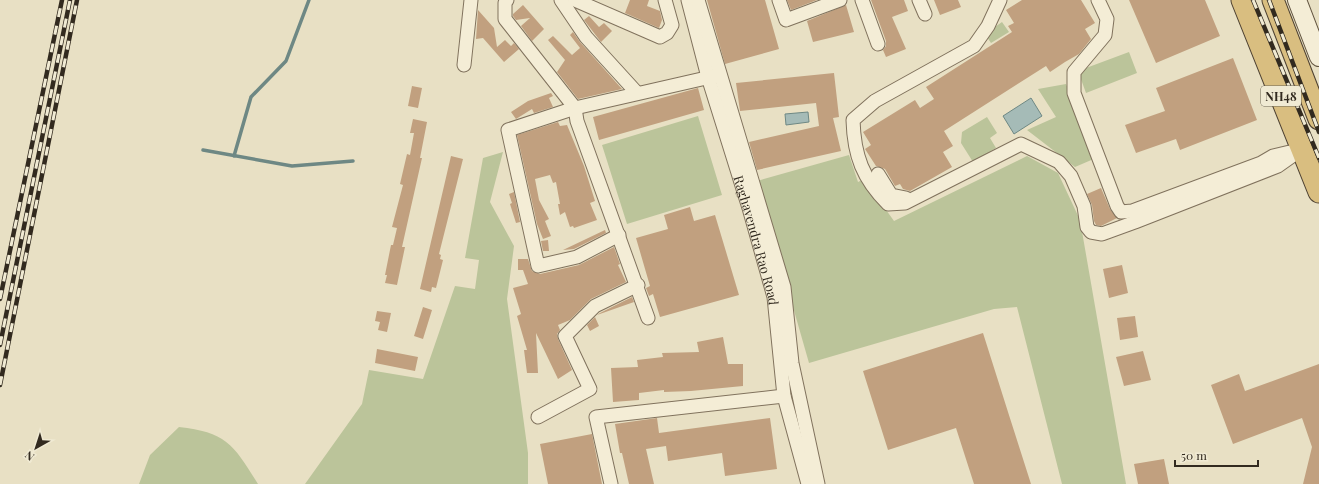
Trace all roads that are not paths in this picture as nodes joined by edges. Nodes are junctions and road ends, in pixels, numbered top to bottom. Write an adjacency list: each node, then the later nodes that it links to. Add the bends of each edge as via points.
1 (470, 0): 20 (street)
2 (507, 0): 24 (street, via 505,19)
3 (561, 0): 23 (street, via 586,37)
4 (575, 0): 5 (street, via 660,37 667,33 672,24)
5 (665, 0)
6 (688, 0): 22 (street, Raghavendra Rao Road)
7 (698, 0): 21 (street, Raghavendra Rao Road)
8 (779, 0): 9 (street, via 786,20)
9 (840, 0)
10 (862, 0): 18 (street)
11 (919, 0): 17 (street)
12 (1000, 0): 29 (street, via 988,26 974,46 875,101 853,120 853,142 858,160 878,193 888,204 905,204)
13 (1098, 0): 30 (street, via 1108,19 1105,35 1074,72 1074,93 1116,206 1122,212)
14 (1242, 0): 26 (highway, NH48)
15 (1273, 0): 25 (highway, NH48)
16 (1297, 0): 19 (main road)
17 (924, 14)
18 (878, 44)
19 (1319, 57)
20 (464, 65)
21 (721, 76): 22 (street); 38 (street, Raghavendra Rao Road, via 784,287 792,363)
22 (708, 78): 23 (street); 34 (street, Raghavendra Rao Road, via 774,297)
23 (637, 93): 24 (street)
24 (575, 108): 31 (street, via 577,121); 31 (street, via 508,130 538,266 576,257)
25 (1319, 119)
26 (1302, 149): 28 (highway, NH48); 30 (street, via 1273,156)
27 (878, 174): 29 (street, via 891,195)
28 (1319, 192)
29 (918, 197): 30 (street, via 1021,144 1059,162 1071,176 1084,206 1087,227 1091,232 1102,234)
30 (1134, 216)
31 (619, 235): 32 (street)
32 (638, 285): 33 (street); 35 (street, via 595,306 565,336 590,389)
33 (648, 318)
34 (784, 396): 36 (street, via 596,417); 37 (street, Raghavendra Rao Road)
35 (538, 417)
36 (611, 484)
37 (808, 484)
38 (818, 484)

